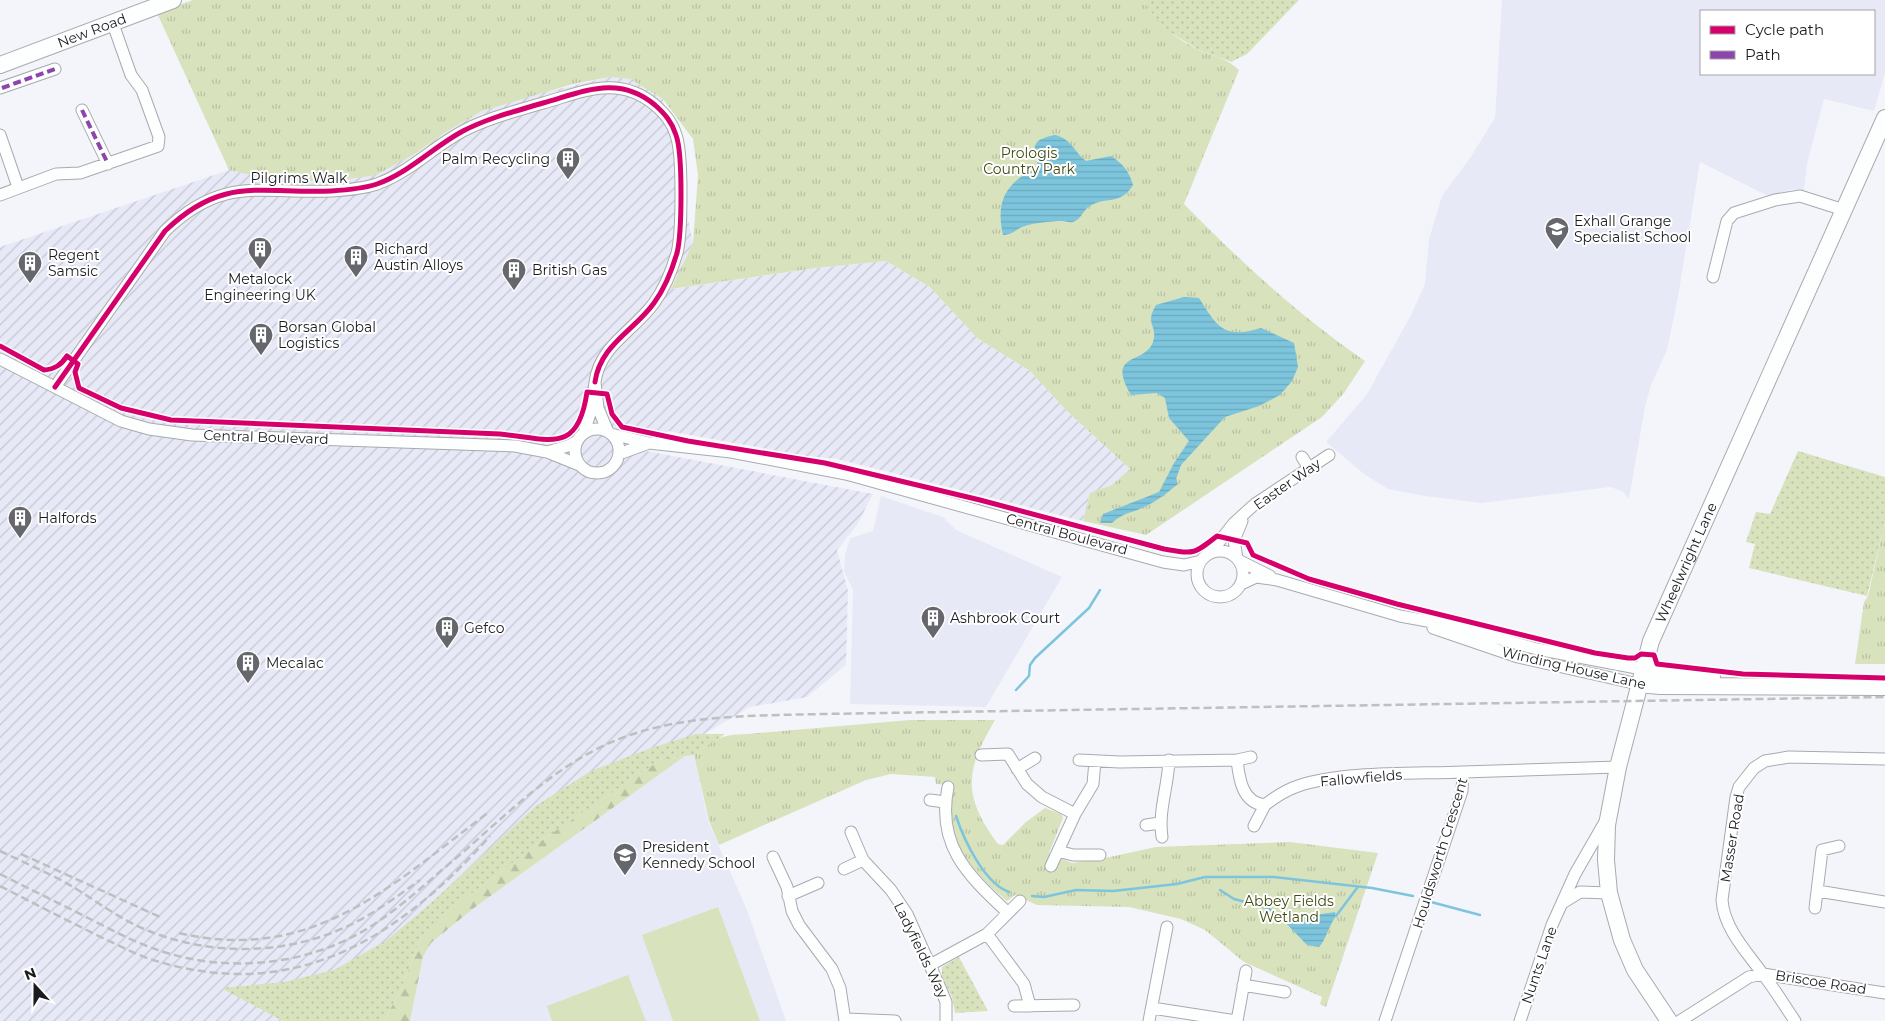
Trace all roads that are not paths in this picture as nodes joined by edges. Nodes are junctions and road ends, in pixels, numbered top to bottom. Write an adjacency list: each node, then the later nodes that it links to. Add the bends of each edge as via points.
1 (173, 0): 2 (street, New Road)
2 (112, 24): 3 (street, New Road); 9 (street, via 131,75 142,90 160,142 154,148)
3 (4, 64)
4 (56, 69): 5 (street)
5 (0, 88)
6 (82, 110): 9 (street)
7 (1885, 118): 12 (street, Wheelwright Lane)
8 (0, 135): 10 (street)
9 (108, 164): 10 (street, via 80,173 56,174)
10 (18, 187): 11 (street)
11 (0, 195)
12 (1844, 210): 13 (street, via 1800,196 1734,213 1727,221); 34 (street, Wheelwright Lane, via 1677,580 1651,640)
13 (1718, 273)
14 (0, 359): 16 (street, Central Boulevard)
15 (595, 382): 16 (street, Pilgrims Walk, via 603,356 654,304 671,273 679,239 681,160 676,134 667,116 650,101 636,92 618,87 592,90 511,112 465,130 404,172 355,190 241,190 202,202 184,213 166,231); 17 (street, Pilgrims Walk, via 598,408); 18 (street, Pilgrims Walk, via 592,407)
16 (55, 387): 20 (street, Central Boulevard, via 121,420 192,435 515,446)
17 (610, 433): 18 (street, via 595,429); 19 (street, Central Boulevard); 21 (street, via 618,445)
18 (580, 437): 20 (street); 24 (street, via 574,452)
19 (649, 443): 21 (street, Central Boulevard); 30 (street, Central Boulevard, via 731,452 846,474)
20 (547, 452): 24 (street, Central Boulevard)
21 (619, 454): 24 (street, via 610,469 600,474 588,472)
22 (1329, 455): 25 (street, Easter Way)
23 (1302, 456): 25 (street)
24 (579, 465)
25 (1309, 468): 26 (street, Easter Way)
26 (1246, 513): 27 (street, Easter Way); 28 (street, Easter Way, via 1234,540)
27 (1212, 551): 28 (street, via 1224,550); 29 (street)
28 (1239, 559): 31 (street, Winding House Lane); 33 (street, via 1243,570)
29 (1200, 560): 30 (street, Central Boulevard, via 1184,565); 32 (street, via 1196,572)
30 (1162, 562): 32 (street, Central Boulevard)
31 (1277, 580): 33 (street, Winding House Lane, via 1256,577); 34 (street, Winding House Lane, via 1400,616 1449,625)
32 (1198, 582): 33 (street, via 1206,593 1221,597 1231,595)
33 (1241, 584)
34 (1640, 676): 35 (street, Winding House Lane, via 1718,678 1843,688); 44 (street, Wheelwright Lane)
35 (1885, 687)
36 (981, 755): 45 (street, via 1008,754)
37 (1251, 757): 42 (street)
38 (1035, 758): 45 (street)
39 (1885, 759): 78 (street, Masser Road, via 1776,758 1754,768 1740,787 1723,911 1726,921)
40 (1080, 760): 43 (street)
41 (1168, 760): 42 (street); 43 (street); 53 (street, via 1168,786)
42 (1237, 760): 50 (street, via 1244,792 1250,799)
43 (1095, 761): 51 (street, via 1093,784)
44 (1618, 767): 46 (street, Houldsworth Crescent); 52 (street, Wheelwright Lane)
45 (1018, 769): 51 (street, via 1027,784 1042,797)
46 (1463, 772): 50 (street, Fallowfields, via 1319,781 1286,791); 91 (street, Houldsworth Crescent, via 1462,791)
47 (948, 787): 49 (street)
48 (930, 800): 49 (street)
49 (945, 802): 73 (street, via 945,826 955,852 974,880)
50 (1265, 805): 55 (street, Fallowfields)
51 (1075, 814): 59 (street)
52 (1608, 817): 67 (street, Wheelwright Lane); 72 (street, Nunts Lane, via 1575,874)
53 (1160, 823): 54 (street); 57 (street)
54 (1146, 825)
55 (1254, 826)
56 (851, 832): 62 (street, Ladyfields Way)
57 (1162, 836)
58 (1839, 846): 66 (street, via 1822,850)
59 (1058, 851): 60 (street, via 1073,855); 63 (street)
60 (1100, 855)
61 (773, 858): 68 (street)
62 (863, 860): 64 (street); 76 (street, Ladyfields Way, via 891,890)
63 (1051, 866)
64 (844, 870)
65 (818, 883): 68 (street)
66 (1818, 891): 70 (street); 71 (street)
67 (1609, 893): 72 (street, Nunts Lane, via 1576,893 1568,897); 93 (street, Wheelwright Lane, via 1622,940 1635,970)
68 (788, 896): 86 (street, via 799,925 832,970 840,988)
69 (1019, 902): 73 (street)
70 (1885, 902)
71 (1815, 908)
72 (1559, 910): 92 (street, Nunts Lane)
73 (1008, 912): 75 (street)
74 (1166, 927): 85 (street)
75 (987, 934): 76 (street); 83 (street, via 1024,984)
76 (930, 965): 88 (street, Ladyfields Way, via 946,1002)
77 (1246, 971): 79 (street)
78 (1763, 974): 81 (street, Briscoe Road); 94 (street, Briscoe Road, via 1749,978); 95 (street, Masser Road)
79 (1243, 985): 80 (street); 90 (street)
80 (1285, 992)
81 (1885, 993)
82 (1014, 1006): 83 (street)
83 (1030, 1006): 84 (street)
84 (1074, 1006)
85 (1152, 1008): 89 (street); 90 (street)
86 (846, 1020): 87 (street)
87 (894, 1021)
88 (946, 1021)
89 (1150, 1021)
90 (1237, 1021)
91 (1384, 1021)
92 (1520, 1021)
93 (1669, 1021)
94 (1680, 1021)
95 (1795, 1021)

